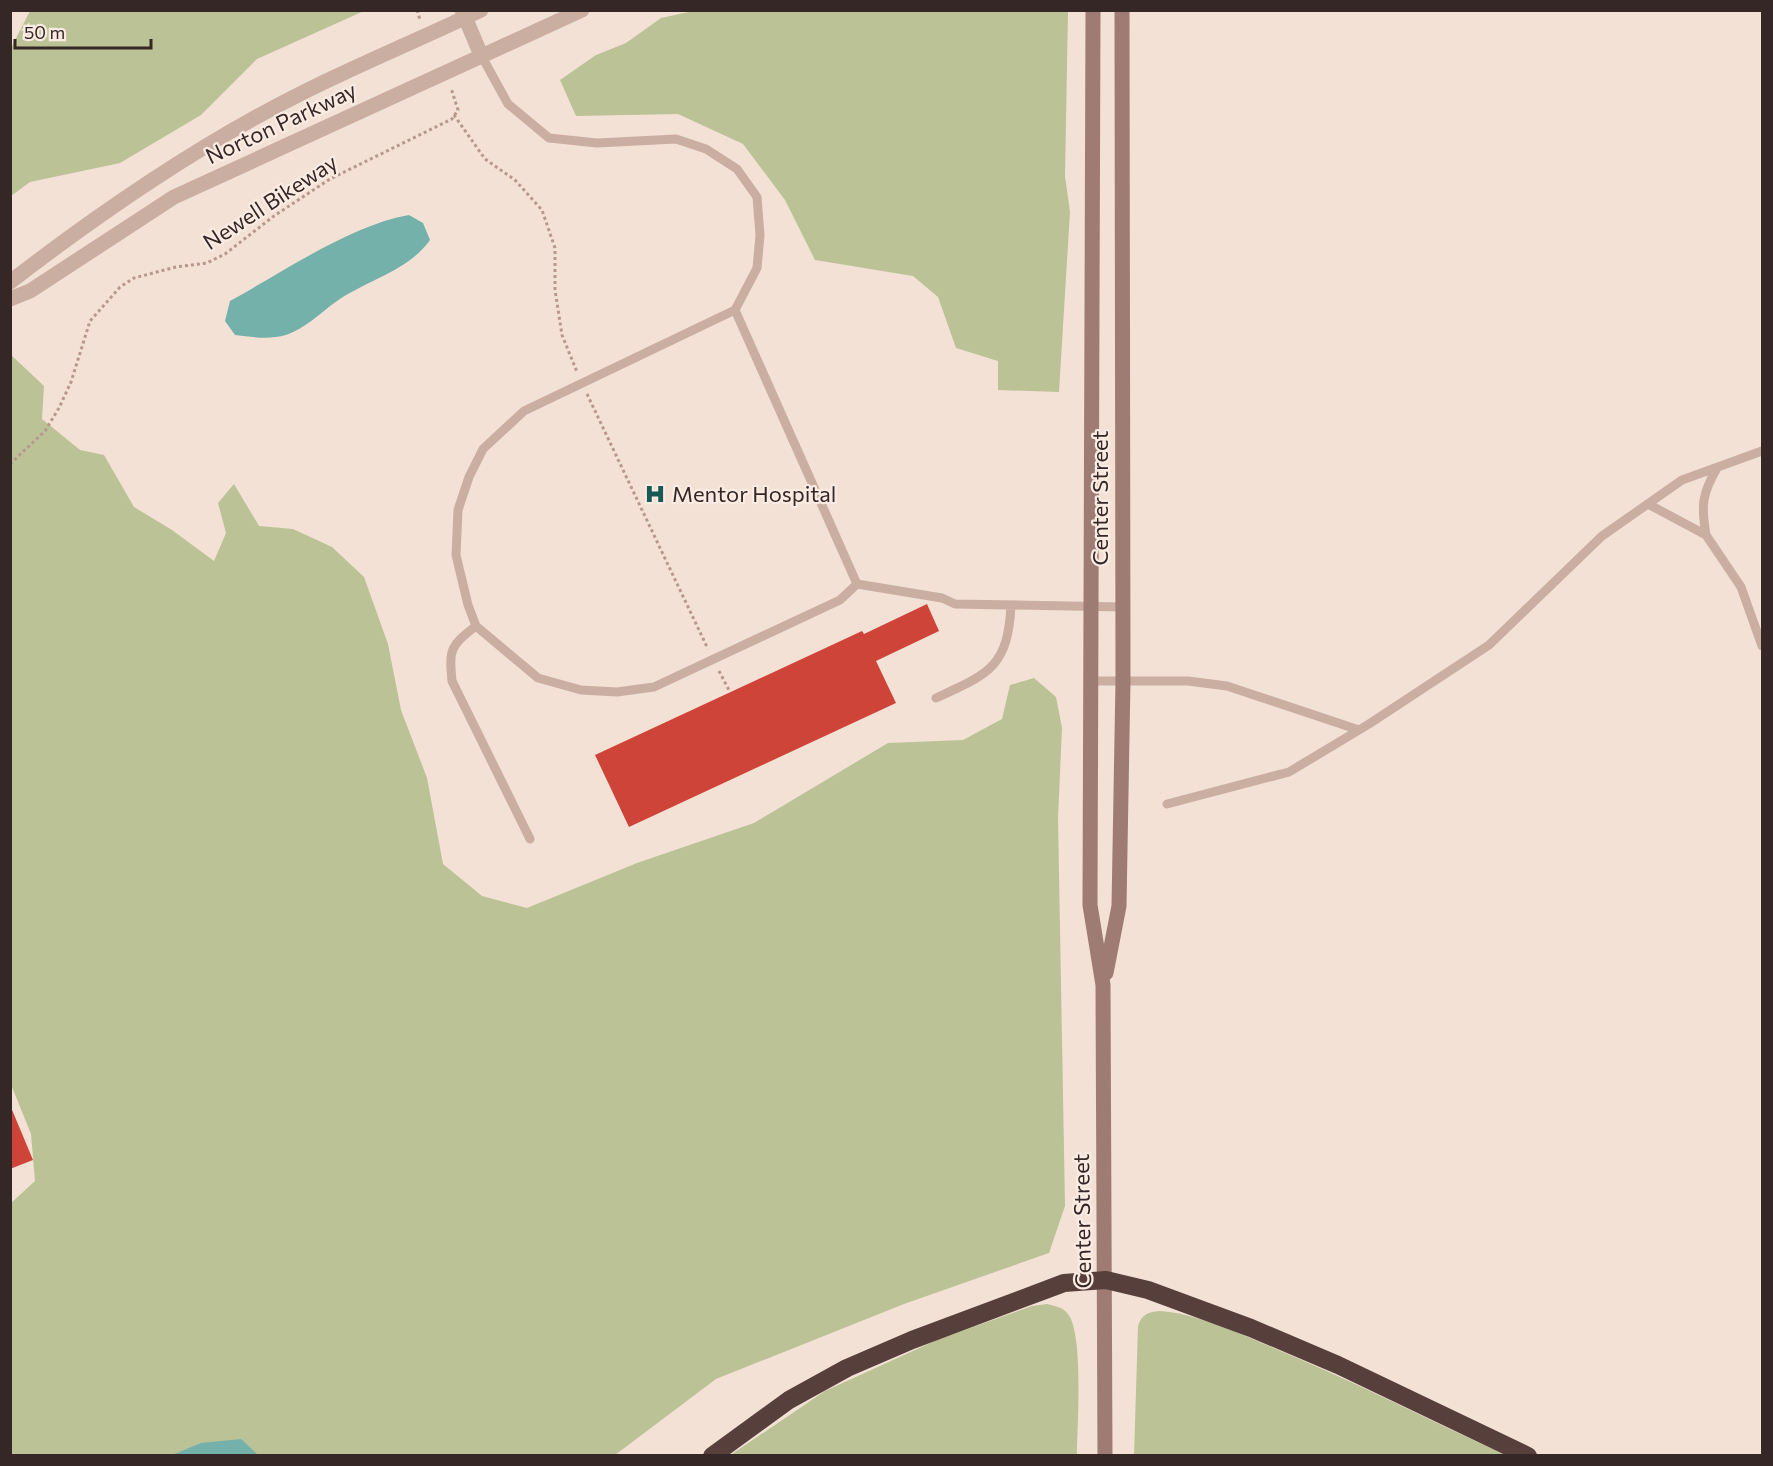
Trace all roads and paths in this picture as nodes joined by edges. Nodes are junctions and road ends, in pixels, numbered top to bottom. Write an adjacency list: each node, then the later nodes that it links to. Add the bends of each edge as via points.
1 (417, 10): 7 (path)
2 (481, 10): 6 (street, Norton Parkway)
3 (582, 10): 8 (street, Norton Parkway)
4 (1093, 10): 22 (main road, Center Street)
5 (1122, 10): 23 (main road, Center Street)
6 (464, 14): 7 (street, Norton Parkway); 8 (street)
7 (427, 35): 11 (street, Norton Parkway, via 299,94 191,156 60,243)
8 (481, 55): 9 (street, Norton Parkway); 13 (lane, via 508,104 549,138 597,143 676,139 706,149 737,170 757,197 760,235 757,268)
9 (445, 72): 10 (path, via 458,110); 12 (street, Norton Parkway, via 174,198 30,291)
10 (454, 115): 14 (path, via 485,159 516,180 542,210 555,248 555,290 562,335); 16 (path, Newell Bikeway, via 433,130 330,179 225,254 207,263 134,278 120,287 90,321 71,382 45,431)
11 (10, 282)
12 (10, 299)
13 (735, 310): 14 (lane); 20 (lane)
14 (582, 383): 24 (lane, via 524,411 483,449 469,477 458,510 456,555); 26 (path)
15 (1762, 451): 17 (lane)
16 (10, 464)
17 (1718, 468): 18 (lane, via 1682,480); 19 (lane, via 1704,495)
18 (1648, 504): 19 (lane); 31 (lane, via 1602,536 1489,645)
19 (1706, 535): 25 (lane, via 1741,587)
20 (857, 584): 21 (lane, via 942,598 955,604); 26 (lane, via 840,600)
21 (1011, 605): 22 (lane); 30 (lane, via 1010,632 992,668)
22 (1092, 606): 23 (lane); 27 (main road, Center Street)
23 (1123, 607): 28 (main road, Center Street)
24 (476, 626): 26 (lane, via 538,678 581,690 617,692 654,687); 33 (lane, via 454,643 450,657 452,681)
25 (1762, 646)
26 (713, 659): 29 (path)
27 (1092, 681): 28 (lane); 34 (main road, Center Street, via 1090,905)
28 (1123, 681): 31 (lane, via 1188,681 1227,686); 34 (main road, Center Street, via 1119,906)
29 (730, 692)
30 (936, 698)
31 (1359, 730): 32 (lane, via 1289,772)
32 (1167, 804)
33 (530, 839)
34 (1103, 985): 35 (main road, Center Street)
35 (1106, 1280): 36 (highway, via 1064,1283 847,1368 789,1400); 37 (main road, Center Street); 38 (highway, via 1148,1290 1251,1328)
36 (712, 1455)
37 (1105, 1455)
38 (1528, 1455)

